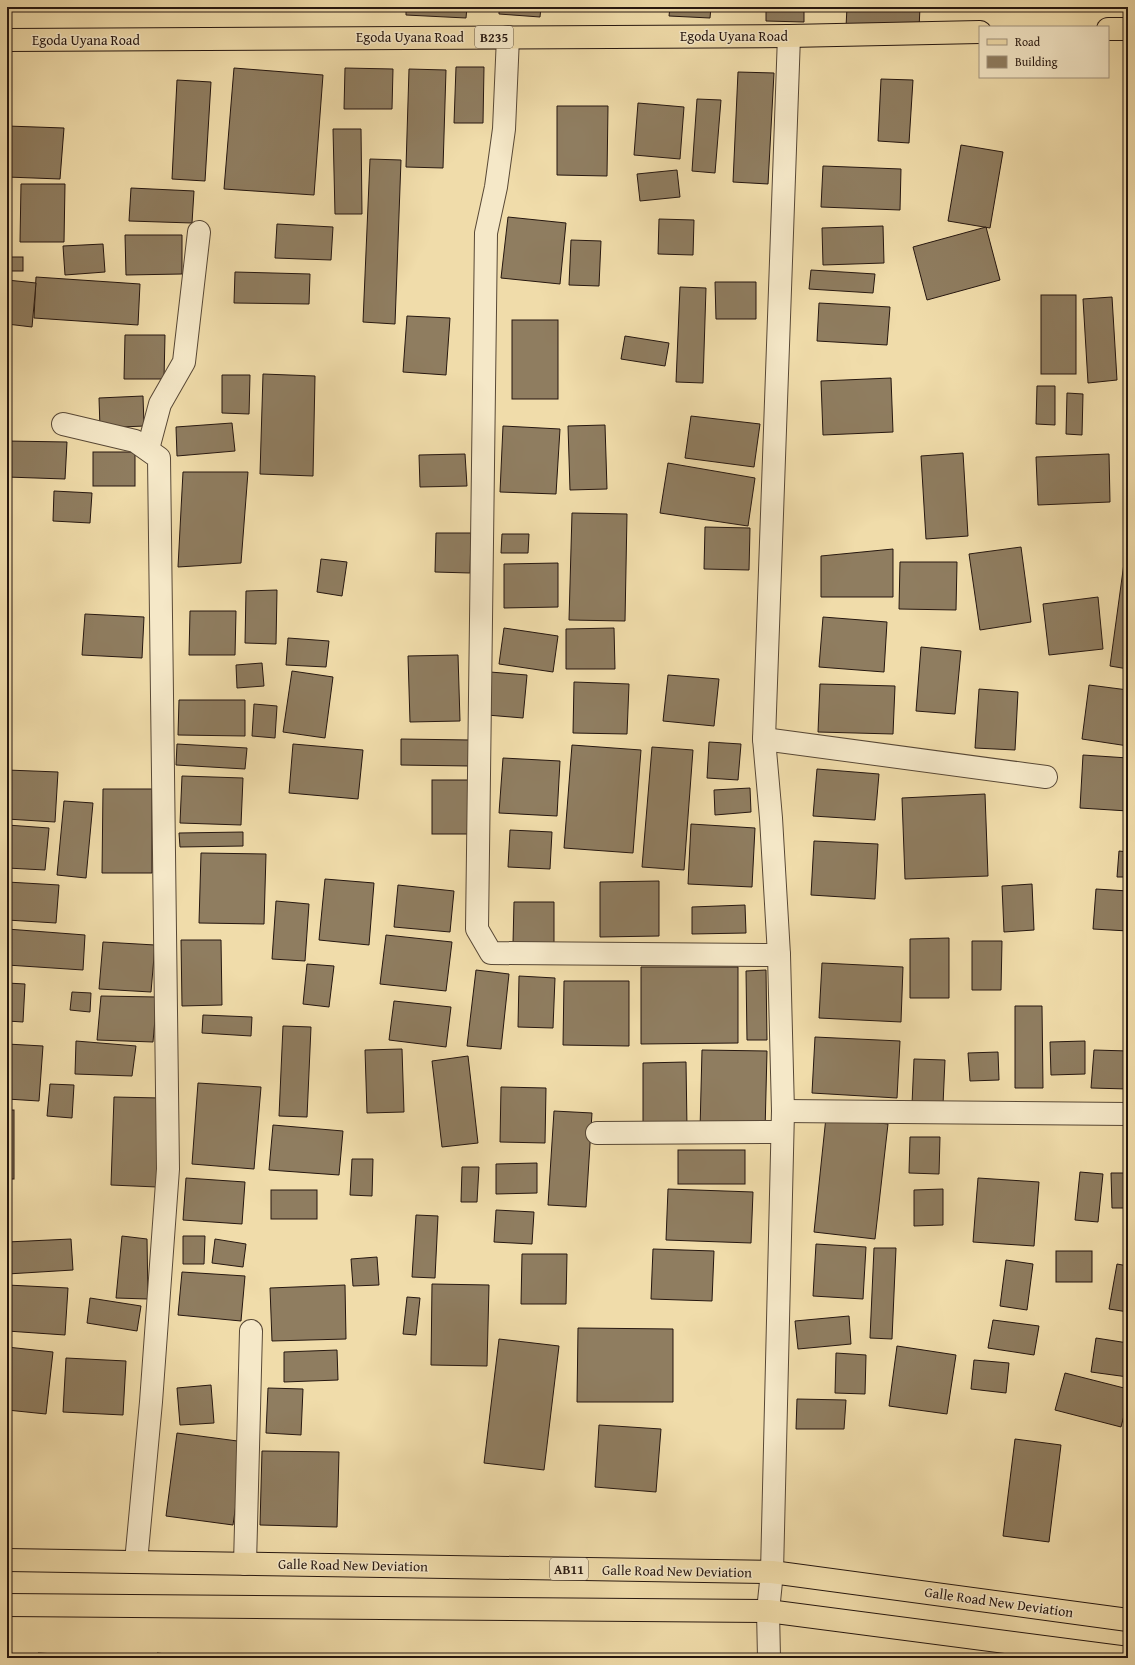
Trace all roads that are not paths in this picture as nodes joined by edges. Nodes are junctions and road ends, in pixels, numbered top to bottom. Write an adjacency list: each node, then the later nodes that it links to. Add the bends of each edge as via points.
1 (1128, 28): 2 (main road)
2 (1109, 29)
3 (979, 32): 4 (main road, Egoda Uyana Road / B235)
4 (789, 36): 5 (main road, Egoda Uyana Road / B235); 10 (street)
5 (508, 37): 6 (main road, Egoda Uyana Road / B235); 12 (street, via 504,129 496,187 486,233 478,929 491,952)
6 (7, 40)
7 (199, 232): 9 (street, via 184,362 160,404)
8 (63, 424): 9 (street, via 135,441)
9 (148, 449): 18 (street, via 160,458 168,1169)
10 (764, 739): 11 (street); 12 (street)
11 (1046, 777)
12 (779, 955): 14 (street)
13 (1128, 1114): 14 (street)
14 (782, 1122): 15 (street); 20 (street)
15 (597, 1133)
16 (252, 1331): 19 (street)
17 (7, 1560): 18 (main road, Galle Road New Deviation / AB11)
18 (136, 1562): 19 (main road, Galle Road New Deviation / AB11)
19 (245, 1564): 20 (main road, Galle Road New Deviation / AB11)
20 (772, 1572): 22 (street); 23 (main road, Galle Road New Deviation / AB11)
21 (7, 1605): 22 (main road)
22 (768, 1611): 24 (street); 25 (main road)
23 (1128, 1620)
24 (769, 1658)
25 (1128, 1658)

